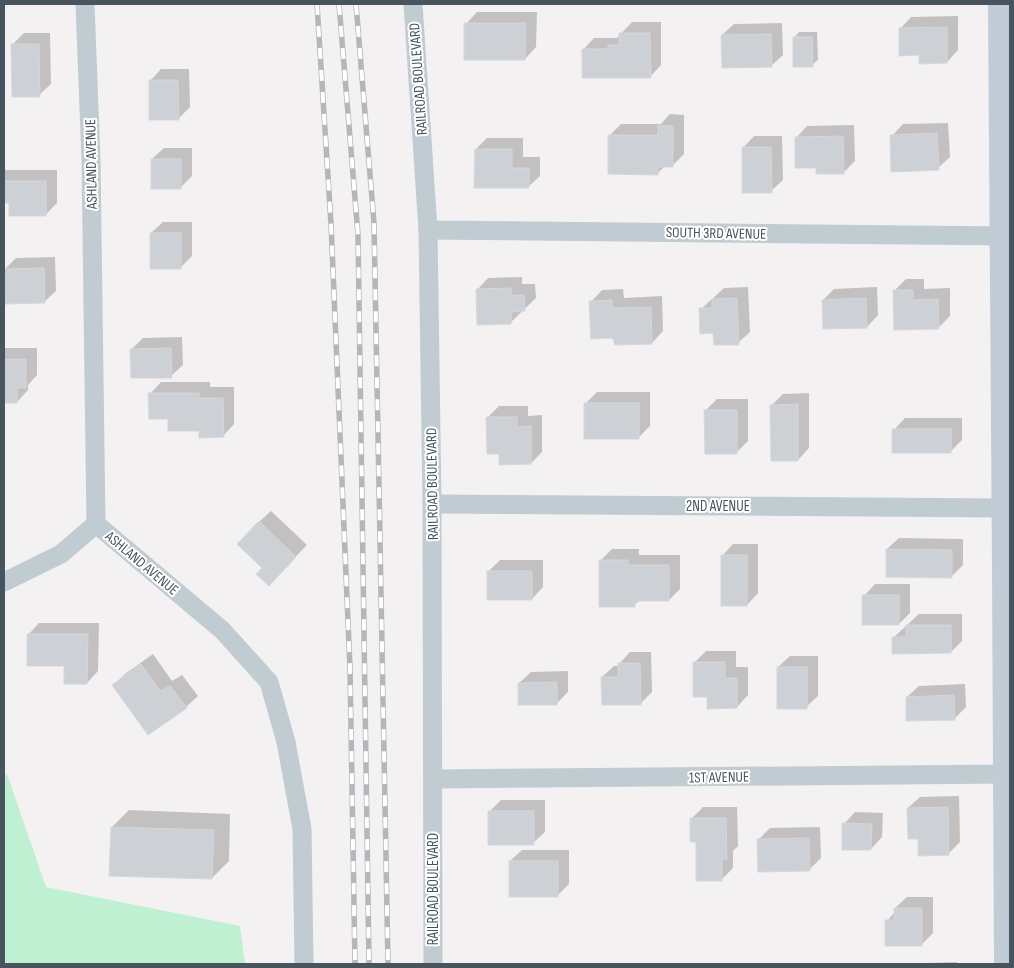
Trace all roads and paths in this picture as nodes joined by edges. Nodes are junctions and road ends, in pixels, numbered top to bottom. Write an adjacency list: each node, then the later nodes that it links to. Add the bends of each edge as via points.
1 (85, 4): 8 (street, ASHLAND AVENUE, via 91,160)
2 (412, 4): 4 (street, RAILROAD BOULEVARD)
3 (1001, 4): 5 (main road)
4 (428, 230): 5 (street, SOUTH 3RD AVENUE); 6 (street, RAILROAD BOULEVARD)
5 (1008, 236): 7 (main road)
6 (432, 504): 7 (street, 2ND AVENUE); 11 (street, RAILROAD BOULEVARD)
7 (1004, 508): 10 (main road)
8 (96, 524): 9 (street, via 61,554); 12 (street, ASHLAND AVENUE, via 222,630 269,682 286,742 302,829)
9 (4, 582)
10 (1005, 774): 11 (street, 1ST AVENUE); 14 (main road)
11 (434, 779): 13 (street, RAILROAD BOULEVARD)
12 (304, 964)
13 (433, 964)
14 (1007, 964)

